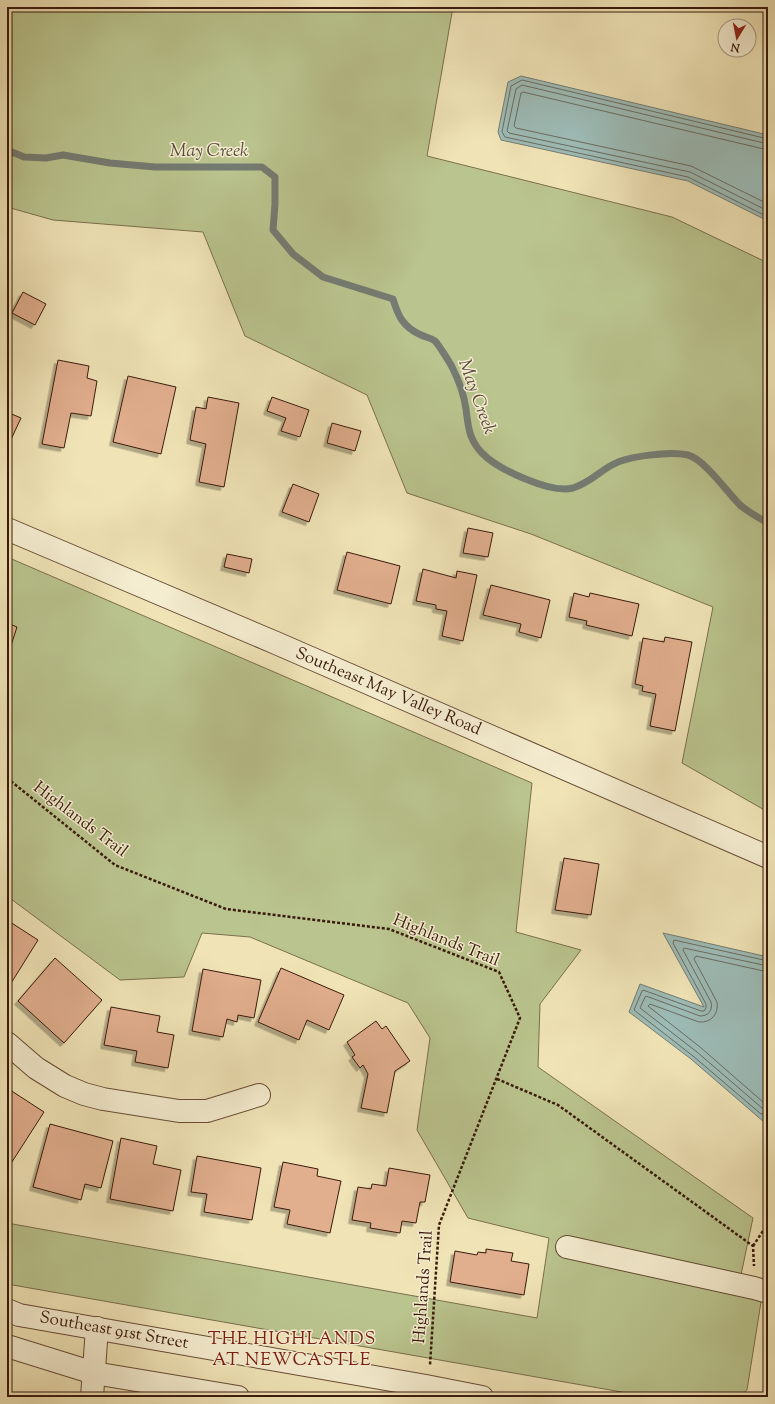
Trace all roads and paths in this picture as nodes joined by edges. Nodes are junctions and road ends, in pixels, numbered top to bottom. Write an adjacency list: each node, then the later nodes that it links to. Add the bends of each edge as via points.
1 (7, 530): 3 (street, Southeast May Valley Road, via 276,643)
2 (7, 778): 5 (path, Highlands Trail, via 115,865 226,909 389,929 500,972 520,1018)
3 (768, 857)
4 (7, 1043): 6 (street, via 36,1068 65,1086 103,1099 179,1111 207,1111)
5 (497, 1078): 8 (path, via 558,1105); 14 (path, Highlands Trail, via 439,1225)
6 (259, 1095)
7 (768, 1230): 8 (path, via 763,1231)
8 (753, 1246): 10 (path)
9 (567, 1247): 10 (street)
10 (761, 1290)
11 (7, 1310): 12 (street, Southeast 91st Street, via 19,1315)
12 (97, 1328): 15 (street); 18 (street, Southeast 91st Street)
13 (7, 1346): 15 (street)
14 (429, 1371)
15 (94, 1373): 16 (street); 17 (street)
16 (92, 1397)
17 (238, 1397)
18 (482, 1397)

